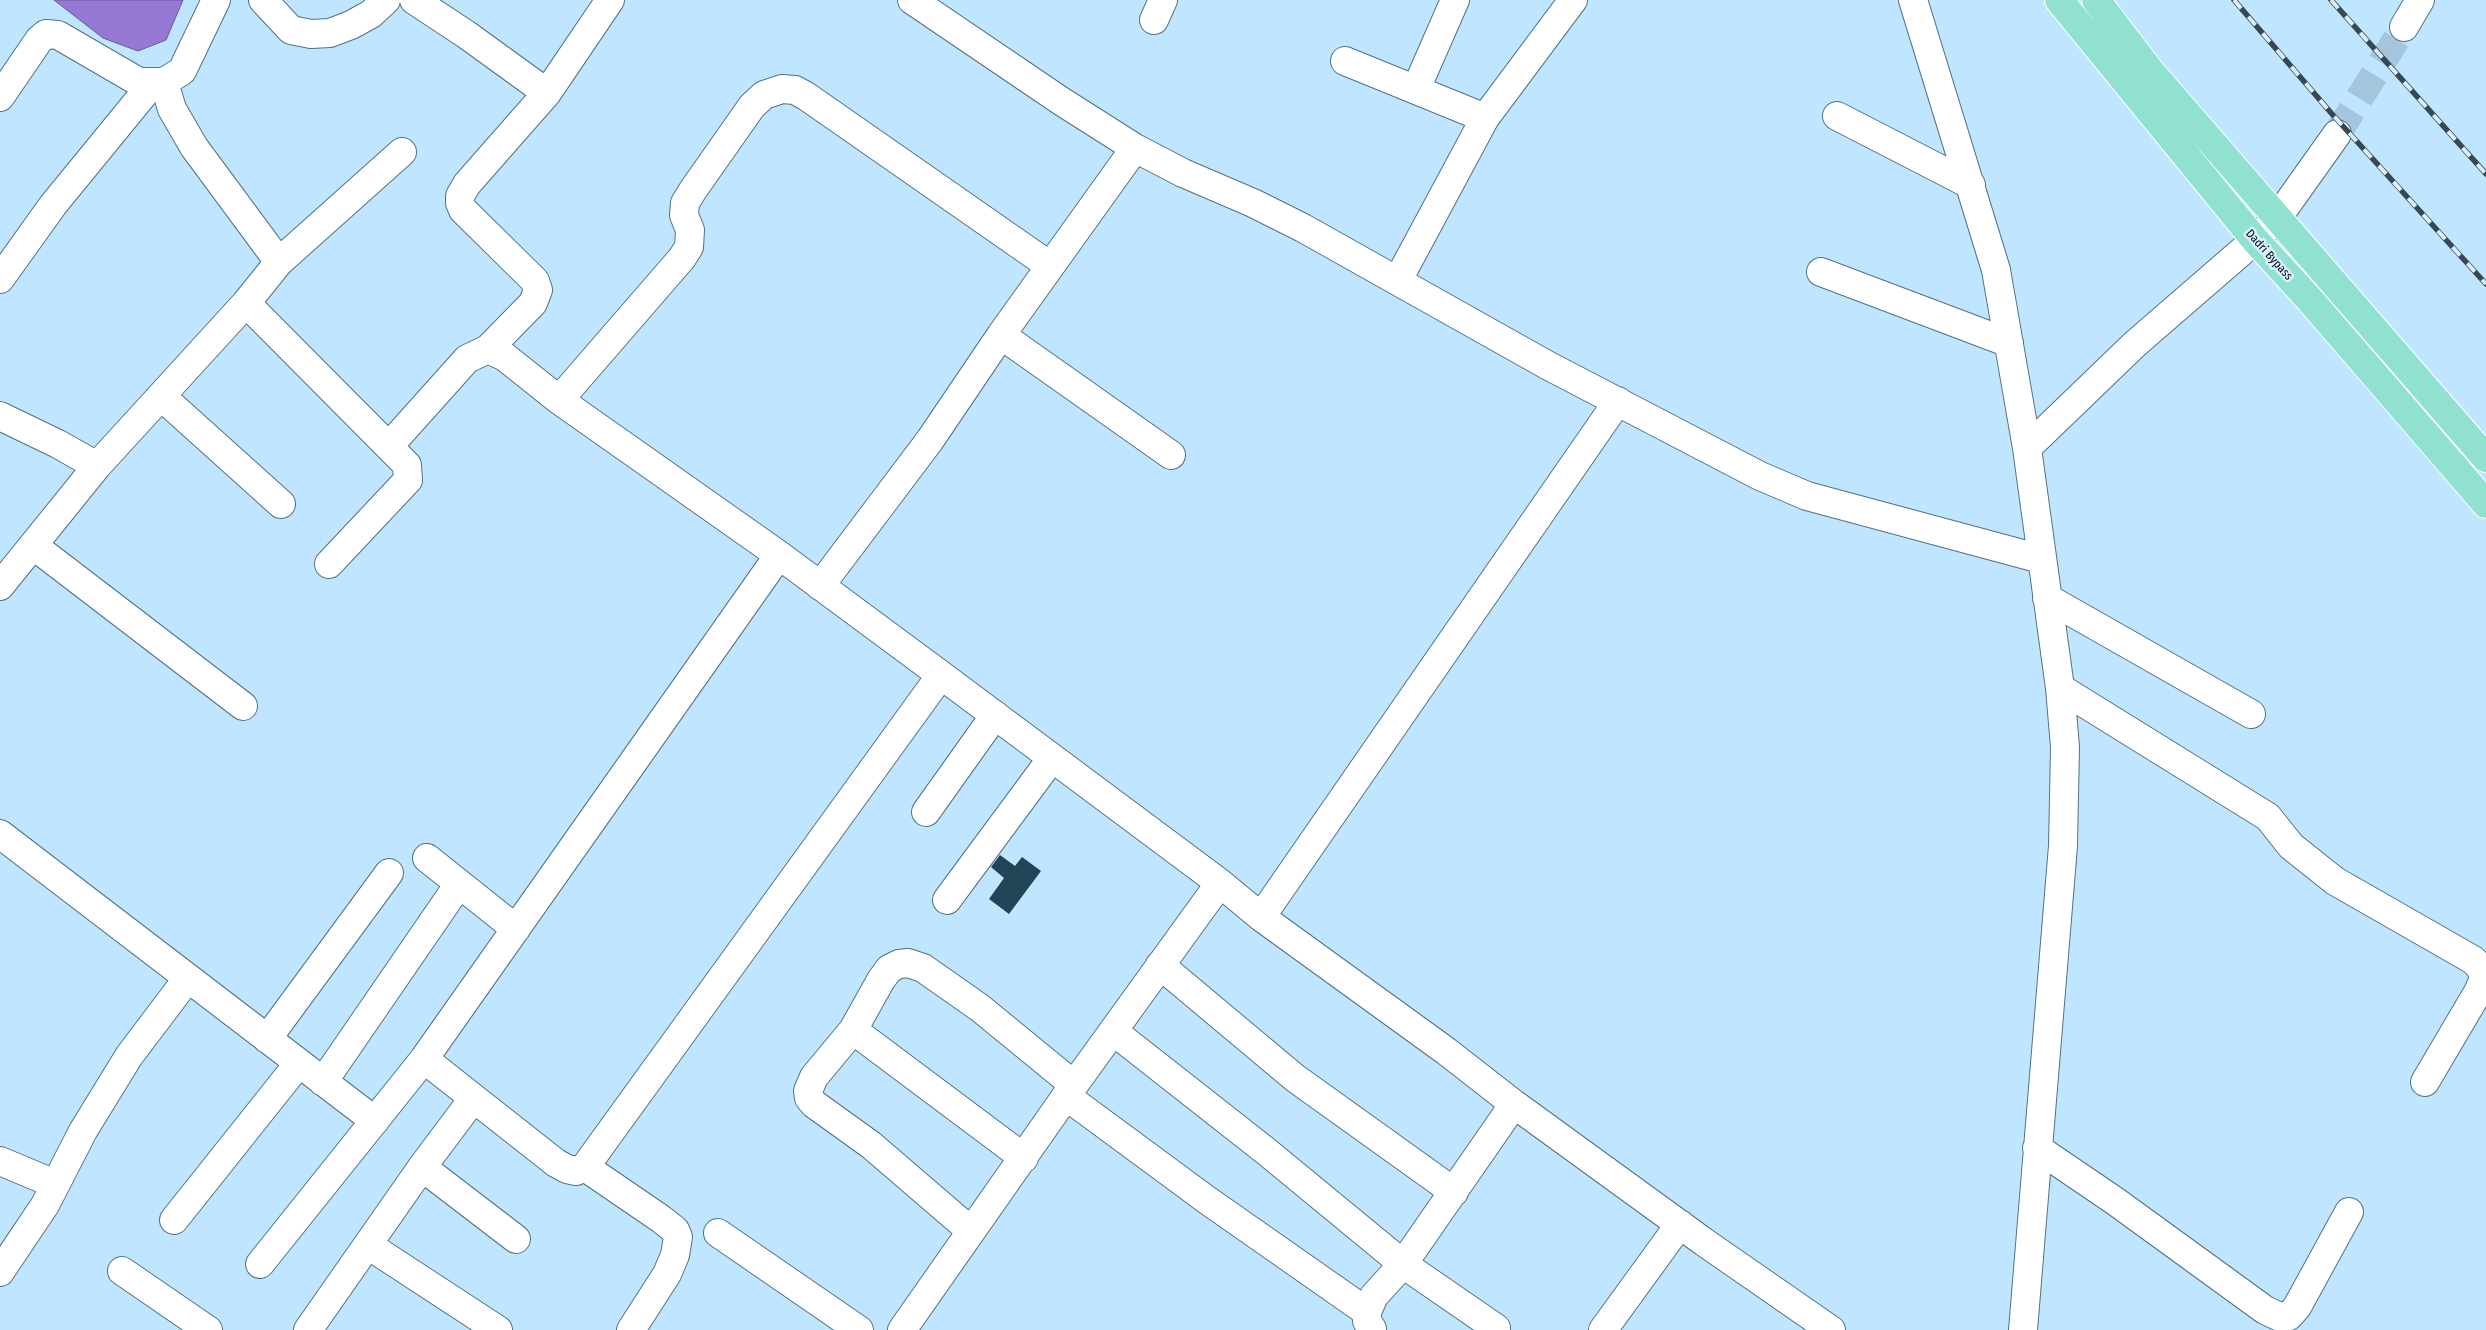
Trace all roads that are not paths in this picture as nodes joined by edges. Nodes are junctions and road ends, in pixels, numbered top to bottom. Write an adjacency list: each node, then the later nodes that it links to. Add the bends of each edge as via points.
1 (216, 0): 15 (street, via 182,71)
2 (263, 0): 3 (street, via 291,30 311,34 330,33 351,25 371,14)
3 (386, 0)
4 (414, 0): 17 (street)
5 (610, 0): 17 (street)
6 (912, 0): 22 (street)
7 (1455, 0): 16 (street)
8 (1573, 0): 20 (street)
9 (1913, 0): 24 (street)
10 (2059, 0): 26 (main road, Dadri Bypass)
11 (2096, 0): 25 (main road, via 2150,71)
12 (2420, 0): 13 (street)
13 (2404, 27)
14 (1345, 61): 16 (street)
15 (158, 83): 18 (street, via 139,82 58,35 46,34); 27 (street, via 194,147); 30 (street, via 53,205)
16 (1416, 89): 20 (street)
17 (547, 92): 35 (street, via 460,196 463,210 535,281 538,290 533,303)
18 (0, 97)
19 (1837, 116): 24 (street)
20 (1485, 118): 31 (street)
21 (2337, 134): 25 (street)
22 (1135, 148): 28 (street); 31 (street, via 1270,211)
23 (402, 152): 27 (street)
24 (1970, 185): 34 (street, via 1996,270)
25 (2278, 217): 26 (street); 43 (main road)
26 (2255, 240): 41 (street, via 2135,344); 46 (main road, Dadri Bypass)
27 (279, 262): 32 (street)
28 (1050, 266): 33 (street); 37 (street, via 806,96 795,90 782,89 764,95 752,106 692,190 685,203 684,215 690,230 689,247 682,258)
29 (1821, 272): 34 (street)
30 (0, 279)
31 (1398, 280): 38 (street, via 1547,365)
32 (246, 303): 36 (street); 40 (street)
33 (1001, 335): 42 (street); 52 (street, via 930,440)
34 (2009, 343): 41 (street)
35 (488, 349): 37 (street, via 505,357); 40 (street, via 467,359)
36 (161, 396): 44 (street); 45 (street)
37 (559, 400): 48 (street)
38 (1618, 401): 49 (street, via 1784,488); 67 (street)
39 (0, 416): 44 (street)
40 (389, 446): 50 (street, via 407,464 408,480)
41 (2027, 448): 49 (street)
42 (1171, 455)
43 (2486, 458)
44 (97, 466): 47 (street)
45 (281, 504)
46 (2486, 504)
47 (34, 546): 51 (street); 56 (street)
48 (779, 555): 52 (street); 68 (street)
49 (2040, 560): 53 (street)
50 (329, 564)
51 (0, 586)
52 (820, 586): 54 (street)
53 (2047, 598): 55 (street); 57 (street)
54 (941, 675): 58 (street); 86 (street)
55 (2060, 688): 77 (street, via 2268,817 2290,846 2335,882 2479,966 2483,973 2478,992); 82 (street, via 2066,800)
56 (243, 706)
57 (2251, 714)
58 (995, 715): 59 (street); 60 (street)
59 (1052, 758): 65 (street); 66 (street)
60 (926, 812)
61 (0, 834): 70 (street)
62 (427, 858): 64 (street)
63 (389, 873): 73 (street)
64 (459, 884): 68 (street); 76 (street)
65 (1220, 884): 67 (street); 69 (street)
66 (947, 900)
67 (1261, 917): 80 (street, via 1446,1050)
68 (516, 929): 74 (street)
69 (1160, 965): 72 (street); 88 (street, via 1295,1078)
70 (188, 978): 73 (street); 87 (street, via 129,1056)
71 (853, 1030): 78 (street, via 889,969 908,963 923,968 980,1008); 83 (street); 92 (street, via 814,1077 808,1091 809,1098 871,1145)
72 (1112, 1030): 78 (street); 97 (street)
73 (267, 1039): 75 (street)
74 (424, 1059): 79 (street); 81 (street)
75 (299, 1063): 76 (street); 90 (street)
76 (323, 1082): 81 (street)
77 (2424, 1082)
78 (1070, 1090): 83 (street); 100 (street, via 1207,1200)
79 (473, 1100): 85 (street); 86 (street, via 567,1169 576,1171)
80 (1514, 1104): 88 (street); 91 (street)
81 (375, 1121): 96 (street)
82 (2037, 1148): 89 (street, via 2265,1310 2282,1318 2289,1316 2297,1307); 110 (street)
83 (1024, 1158): 92 (street)
84 (0, 1161): 87 (street)
85 (422, 1167): 94 (street); 95 (street)
86 (585, 1167): 105 (street, via 661,1219 678,1236 667,1274)
87 (55, 1184): 99 (street)
88 (1454, 1192): 97 (street)
89 (2349, 1212)
90 (174, 1220)
91 (1680, 1224): 108 (street); 109 (street)
92 (971, 1231): 107 (street)
93 (718, 1233): 106 (street)
94 (516, 1239)
95 (368, 1245): 101 (street); 104 (street)
96 (260, 1264)
97 (1403, 1264): 100 (street, via 1374,1296); 102 (street)
98 (122, 1271): 103 (street)
99 (0, 1272)
100 (1370, 1321)
101 (315, 1328)
102 (1496, 1328)
103 (208, 1330)
104 (498, 1330)
105 (631, 1330)
106 (859, 1330)
107 (902, 1330)
108 (1603, 1330)
109 (1831, 1330)
110 (2023, 1330)

